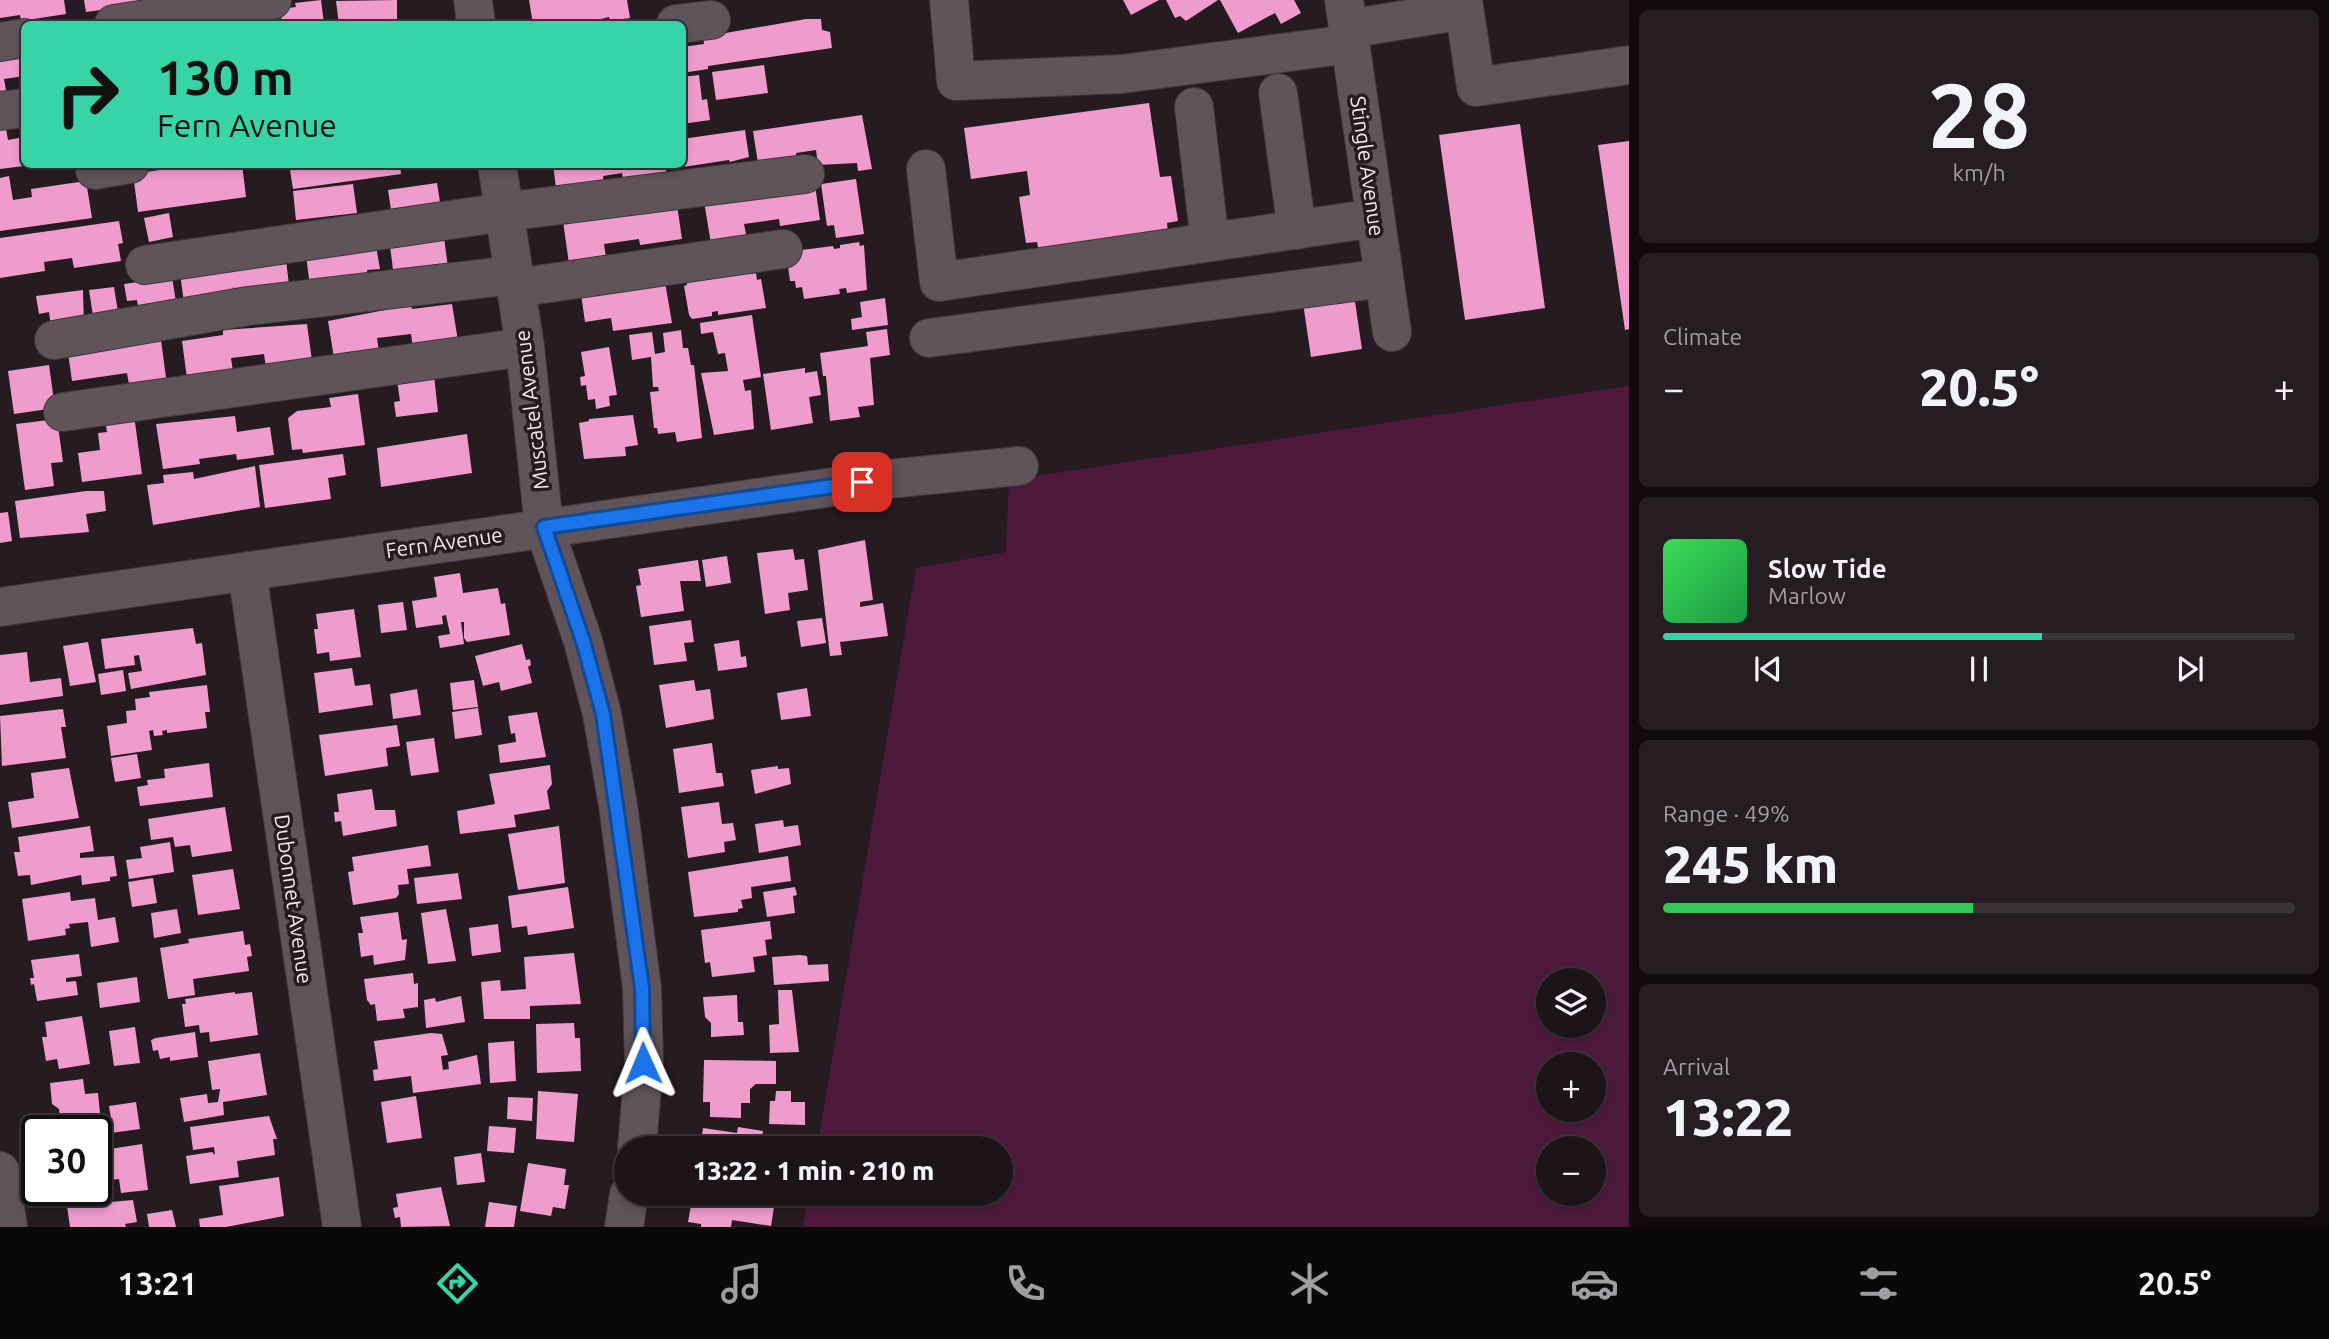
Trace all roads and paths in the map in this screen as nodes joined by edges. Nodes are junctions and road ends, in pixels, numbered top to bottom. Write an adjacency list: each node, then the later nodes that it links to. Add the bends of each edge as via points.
1 (272, 0): 5 (street)
2 (473, 0): 6 (street)
3 (949, 0): 7 (street, via 956,81 1122,74)
4 (1463, 5): 7 (street); 10 (street, via 1476,87)
5 (134, 21)
6 (476, 21)
7 (1347, 24): 19 (street, Stingle Avenue)
8 (21, 38): 9 (street)
9 (0, 42)
10 (1629, 65)
11 (1278, 93): 20 (street)
12 (1194, 107): 21 (street)
13 (21, 108): 14 (street)
14 (0, 111)
15 (498, 168): 18 (street, Muscatel Avenue)
16 (926, 169): 21 (street, via 939,282)
17 (805, 174): 18 (street)
18 (504, 212): 23 (street); 25 (street, Muscatel Avenue)
19 (1375, 218): 20 (street); 24 (street, Stingle Avenue)
20 (1297, 230): 21 (street)
21 (1210, 242)
22 (783, 249): 25 (street)
23 (145, 265)
24 (1384, 278): 26 (street, Stingle Avenue); 27 (street)
25 (515, 282): 28 (street, via 248,306); 29 (street, Muscatel Avenue)
26 (1392, 332)
27 (929, 338)
28 (54, 340)
29 (525, 347): 30 (street); 32 (street, Muscatel Avenue)
30 (63, 412)
31 (1019, 466): 32 (street, Fern Avenue, via 888,479)
32 (544, 527): 33 (street, Fern Avenue); 35 (street, Muscatel Avenue, via 603,714 618,805 642,988)
33 (247, 571): 34 (street, Fern Avenue); 39 (street, Dubonnet Avenue)
34 (0, 607)
35 (638, 1136)
36 (0, 1171): 38 (street)
37 (627, 1206): 40 (street)
38 (8, 1227)
39 (342, 1227)
40 (624, 1227)

